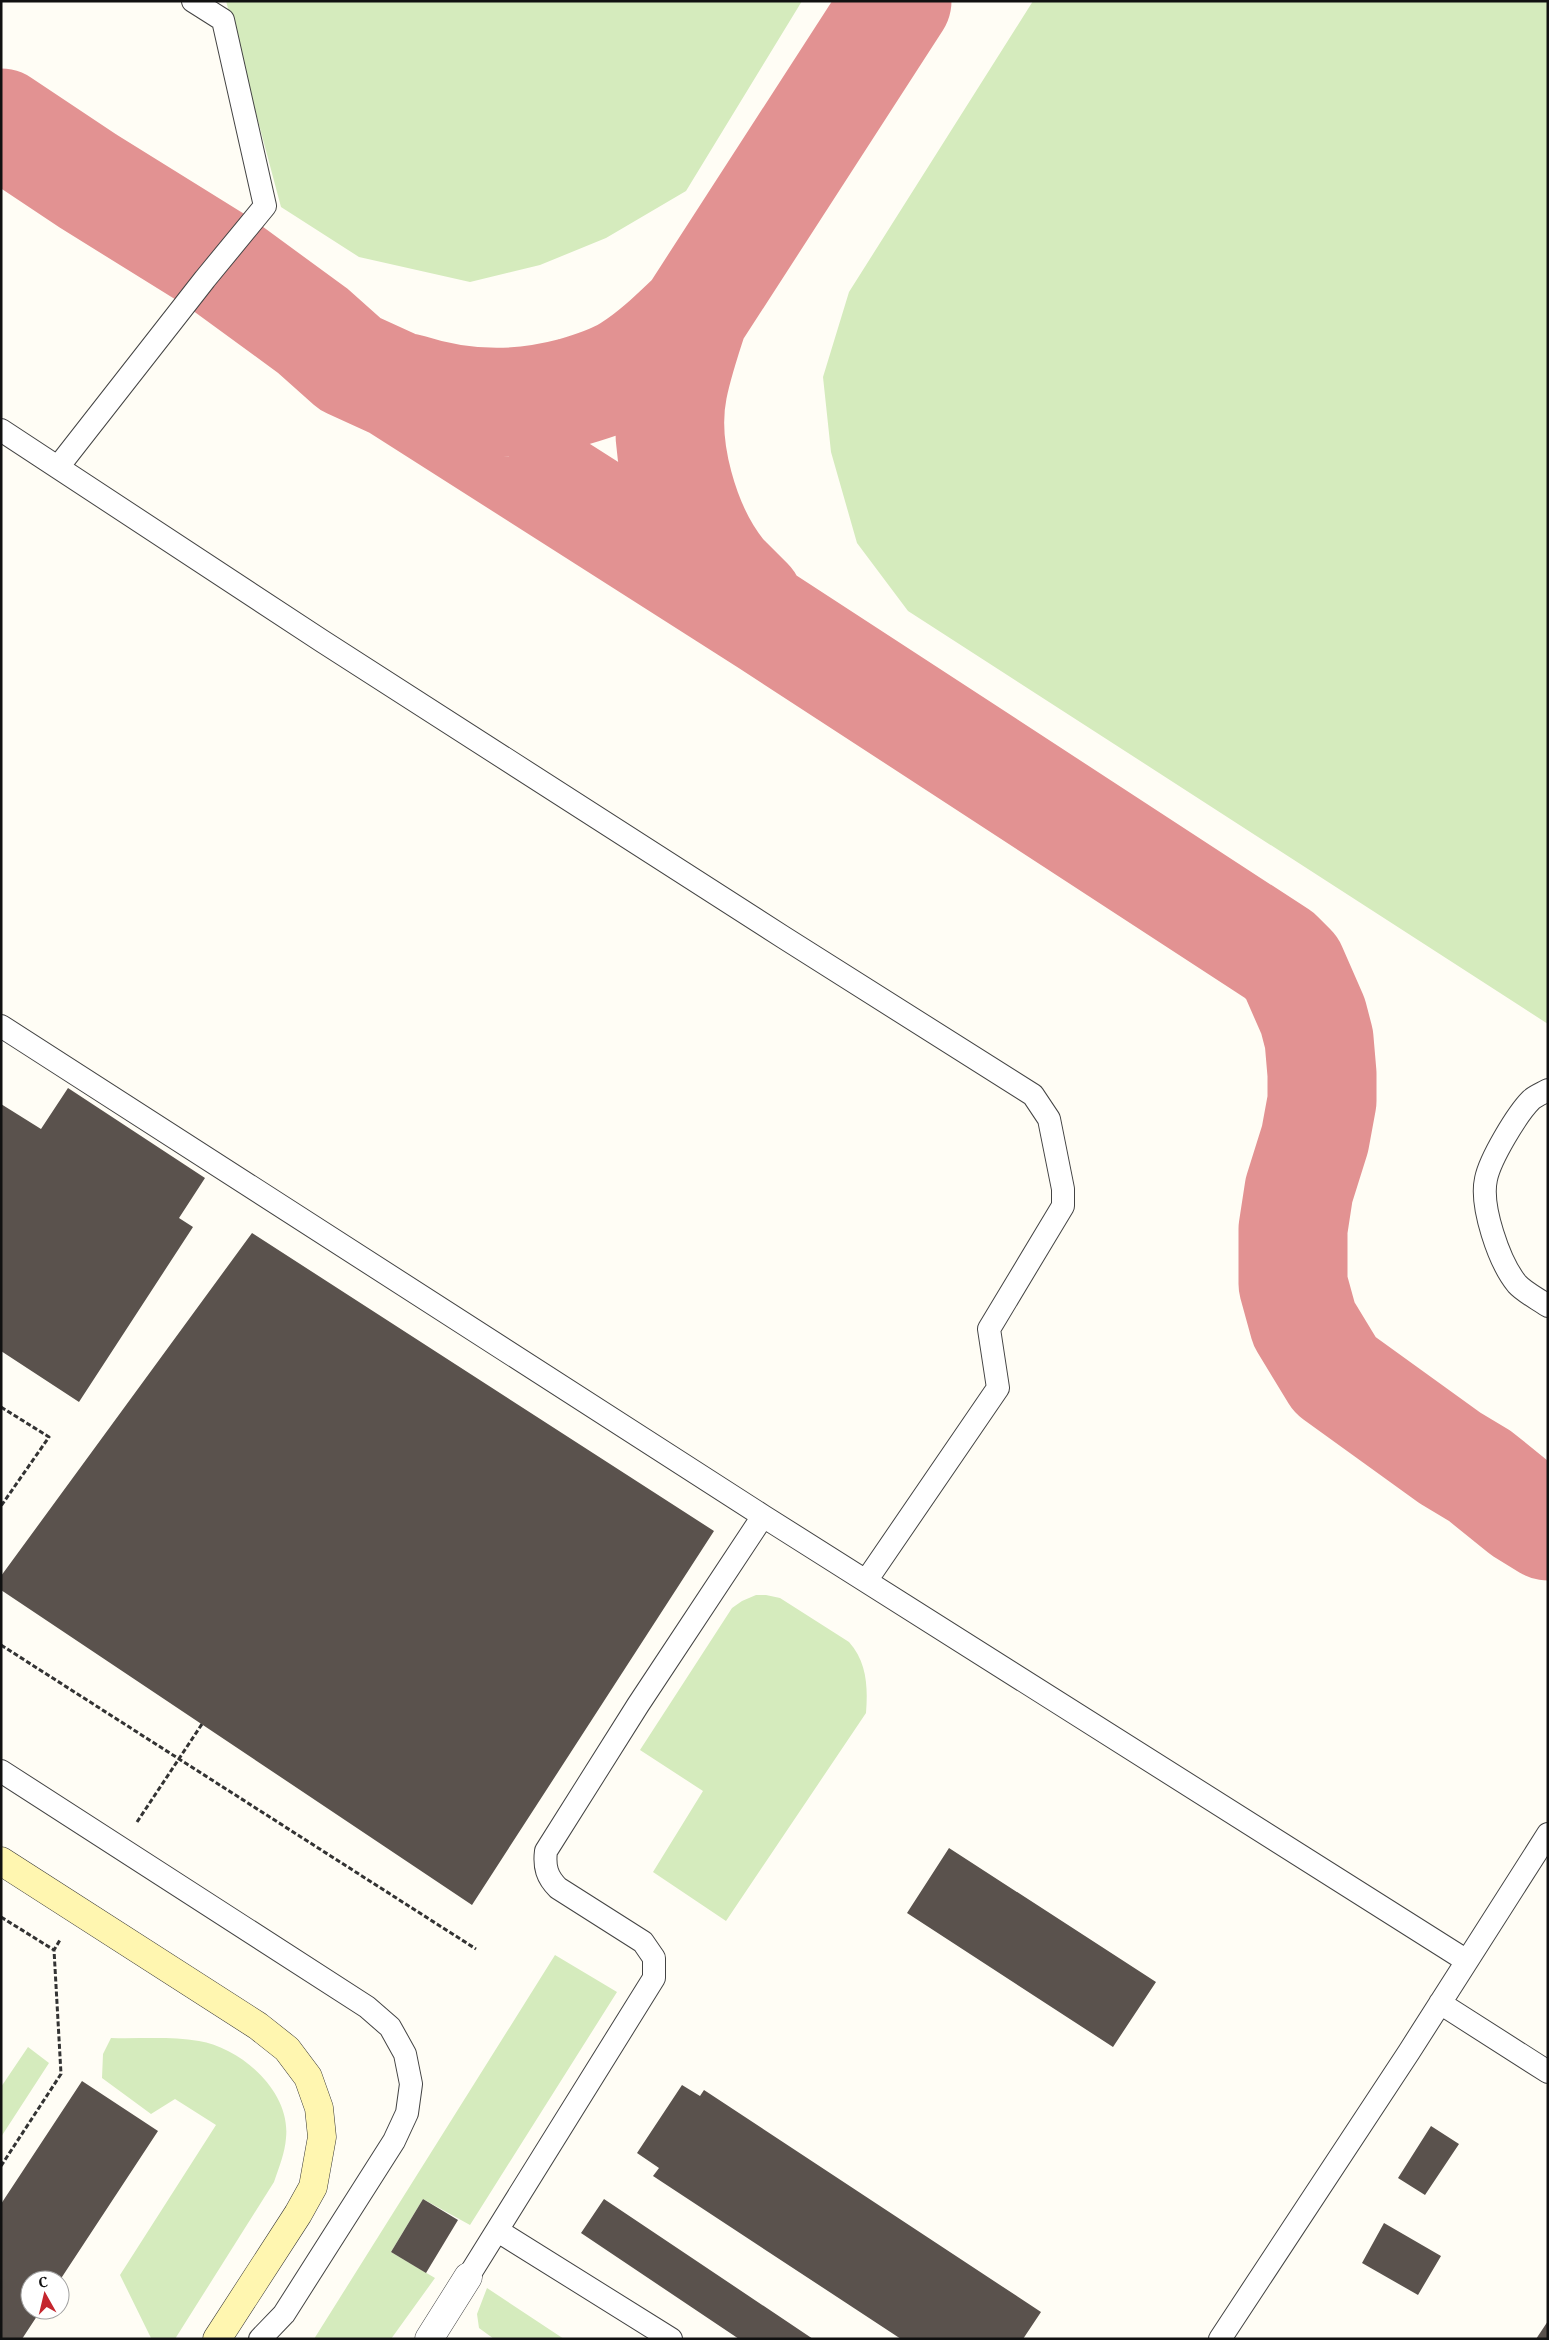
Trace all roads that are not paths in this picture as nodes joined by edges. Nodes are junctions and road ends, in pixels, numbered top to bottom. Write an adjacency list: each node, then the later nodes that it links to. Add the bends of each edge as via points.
1 (193, 1): 3 (lane, via 222,20 265,206)
2 (1, 430): 3 (lane)
3 (58, 467): 8 (lane, via 322,641 1033,1095 1045,1110 1063,1189 1063,1206 989,1329 998,1388)
4 (1, 1026): 7 (lane)
5 (1548, 1090): 6 (lane, via 1532,1099 1501,1144 1486,1179 1485,1195 1496,1243 1517,1285)
6 (1548, 1306)
7 (763, 1516): 8 (lane); 15 (lane, via 546,1851 546,1872 551,1881 643,1942 654,1958 656,1968 650,1986)
8 (866, 1582): 12 (lane)
9 (1, 1771): 18 (lane, via 367,2007 390,2027 405,2054 411,2084 407,2113 394,2141 284,2314)
10 (1548, 1834): 12 (lane)
11 (1, 1861): 17 (main road, via 258,2026 287,2049 308,2077 319,2108 322,2137 313,2187)
12 (1467, 1961): 13 (lane)
13 (1440, 2003): 14 (lane); 21 (lane)
14 (1548, 2072)
15 (498, 2231): 16 (lane); 20 (lane)
16 (468, 2277): 19 (street)
17 (217, 2339)
18 (260, 2339)
19 (429, 2339)
20 (671, 2339)
21 (1220, 2339)

